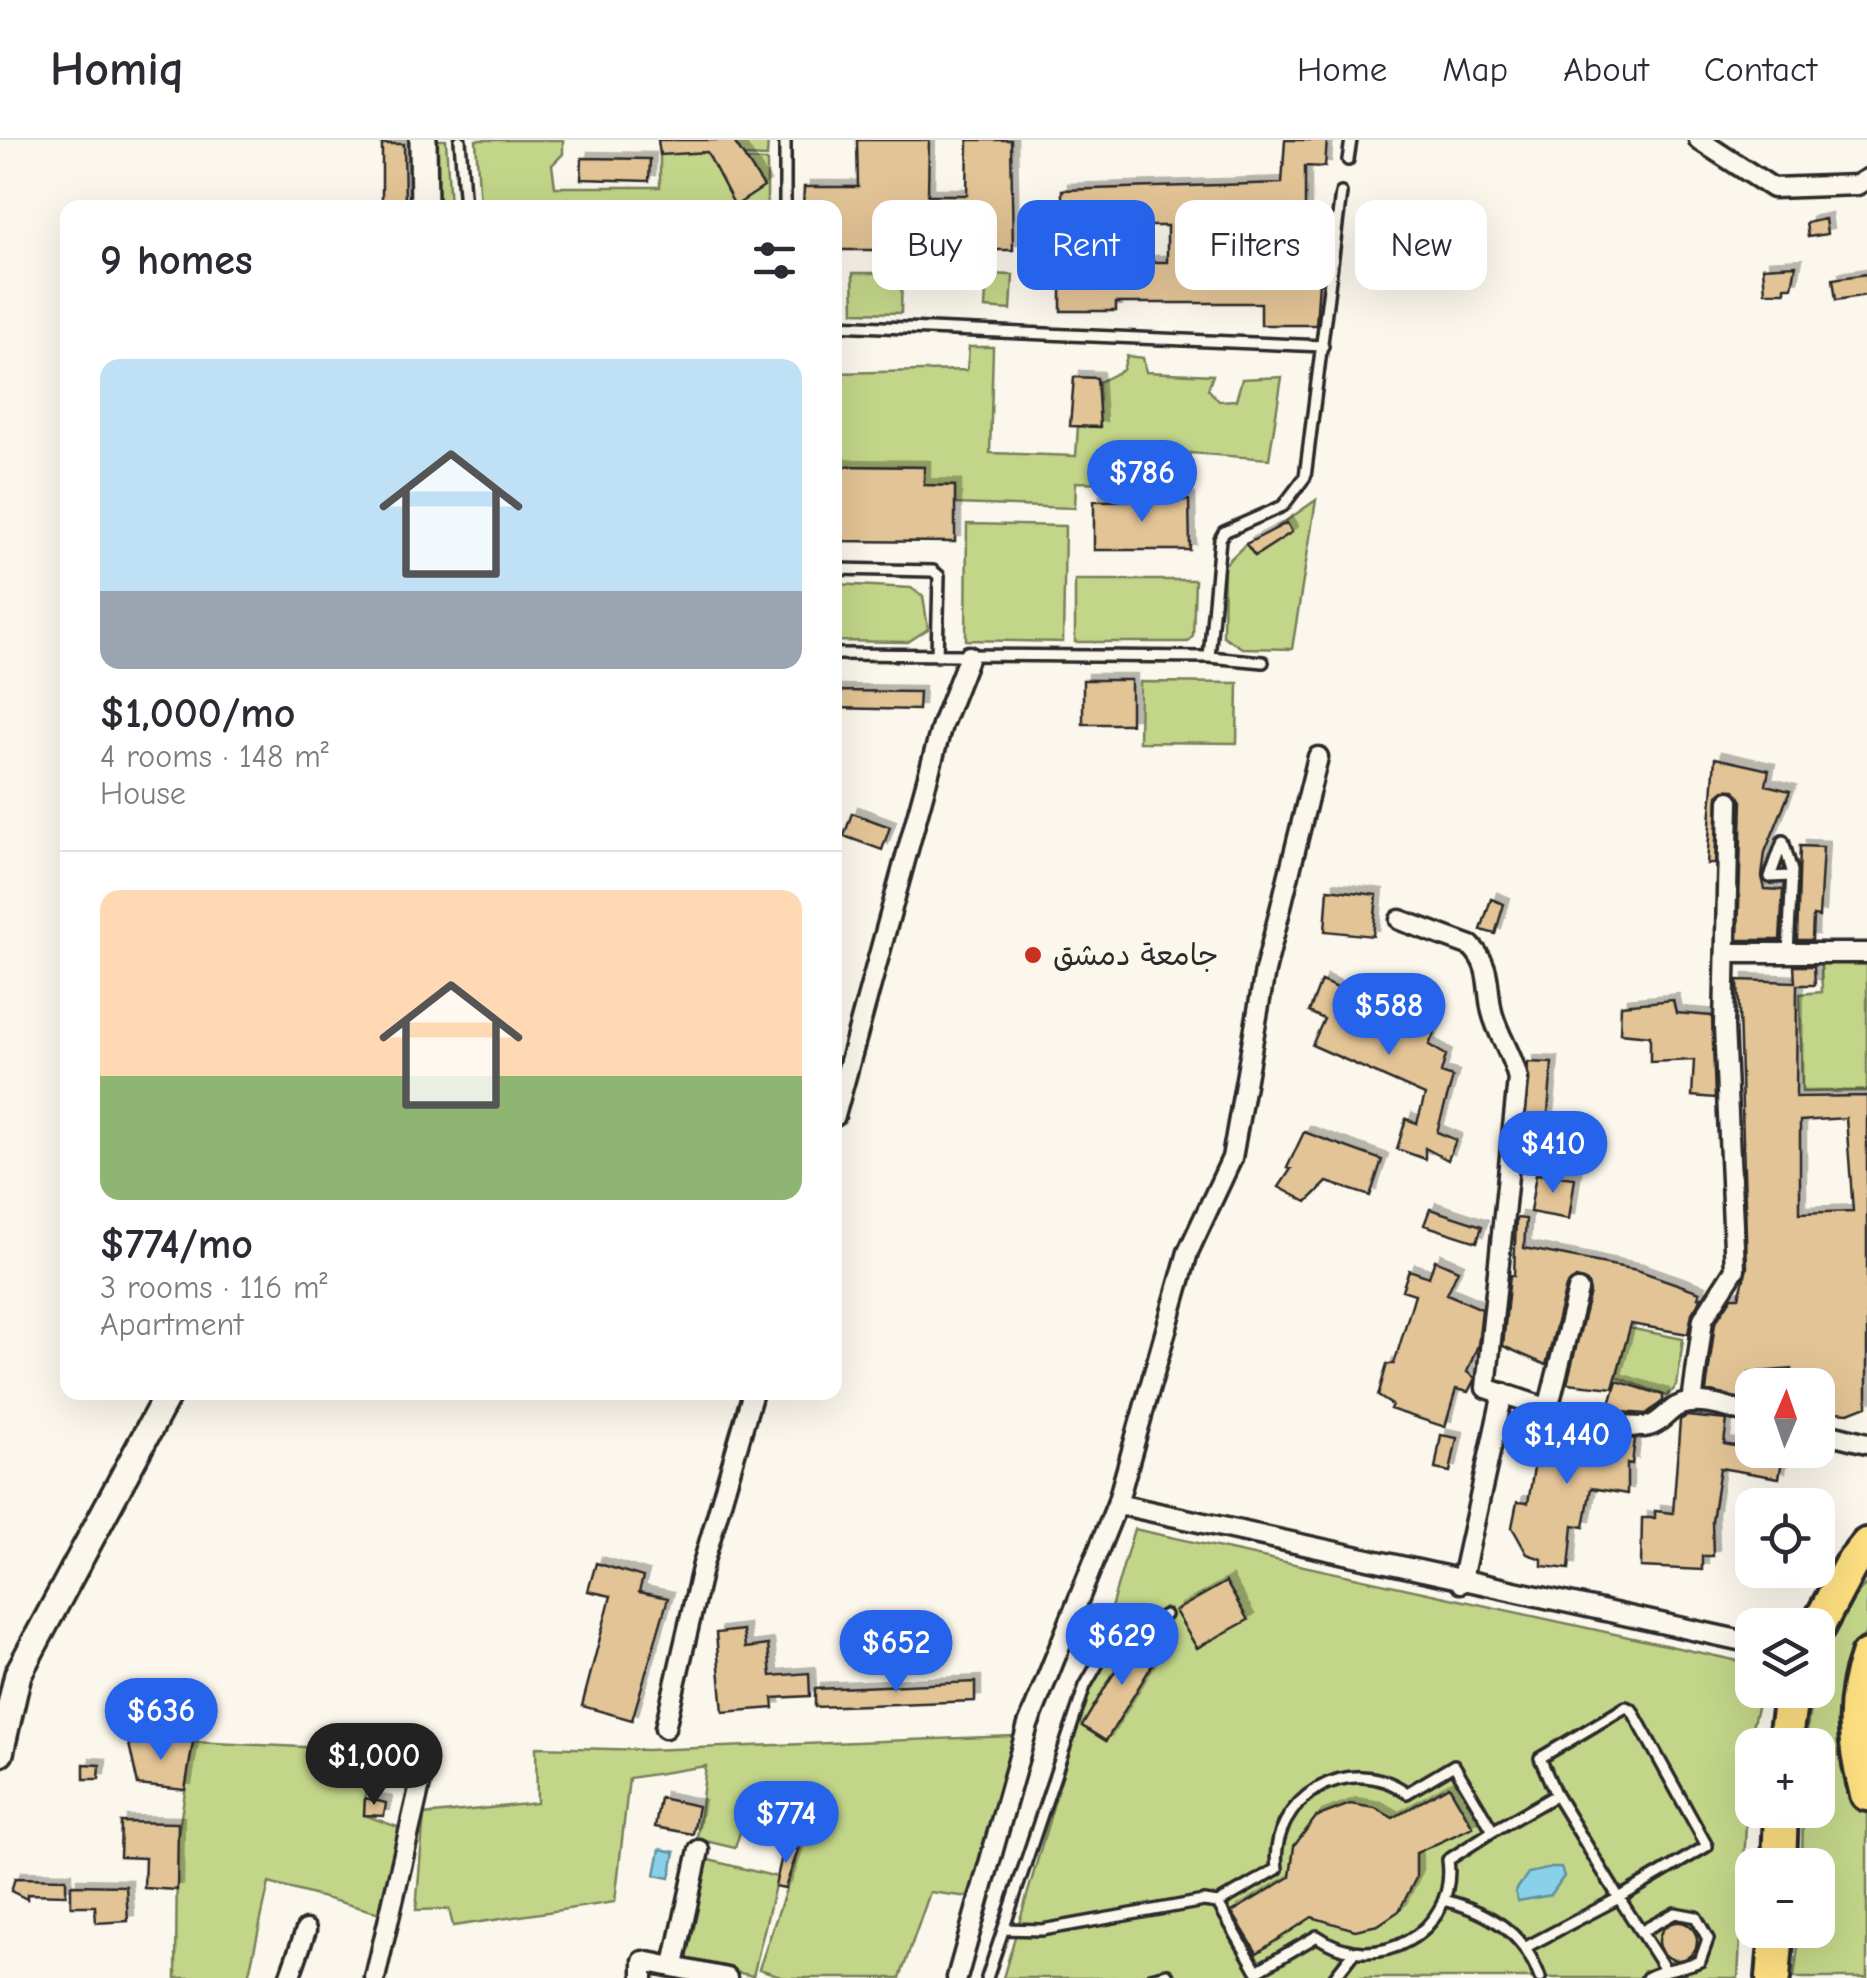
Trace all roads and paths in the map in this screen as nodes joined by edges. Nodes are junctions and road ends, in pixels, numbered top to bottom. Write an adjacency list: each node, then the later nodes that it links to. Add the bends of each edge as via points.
1 (423, 140): 9 (street)
2 (460, 140): 10 (lane)
3 (785, 140): 11 (lane)
4 (1351, 140): 6 (lane)
5 (1699, 140): 7 (street, via 1773,188)
6 (1348, 160)
7 (1867, 179)
8 (1341, 193): 13 (lane)
9 (424, 200)
10 (464, 200)
11 (785, 200)
12 (842, 325): 13 (lane)
13 (1324, 346): 18 (lane, via 1298,492 1220,539)
14 (842, 569): 16 (lane, via 939,576)
15 (842, 654): 16 (lane)
16 (937, 656): 17 (lane)
17 (968, 656): 18 (lane); 27 (street, via 942,725)
18 (1208, 658): 19 (lane)
19 (1263, 662)
20 (1318, 757): 37 (street, via 1265,971 1232,1158 1188,1252)
21 (1729, 801): 24 (street)
22 (1792, 876): 26 (lane)
23 (1400, 920): 29 (street, via 1478,954 1489,975 1492,1011 1514,1058 1516,1122 1486,1388)
24 (1727, 952): 26 (street); 32 (street, via 1735,1268 1703,1319)
25 (1867, 953): 26 (street)
26 (1788, 956)
27 (842, 1090)
28 (1578, 1290): 33 (street)
29 (1503, 1393): 33 (street); 39 (street)
30 (165, 1400): 45 (street, via 18,1674)
31 (752, 1400): 44 (street, via 703,1564)
32 (1692, 1403): 33 (street, via 1650,1427); 34 (street)
33 (1548, 1409)
34 (1735, 1411)
35 (1835, 1435): 36 (street)
36 (1867, 1443)
37 (1118, 1504): 39 (street); 67 (street, via 1028,1724)
38 (1867, 1545): 40 (highway)
39 (1461, 1583): 42 (street)
40 (1828, 1608)
41 (1165, 1615): 54 (lane, via 1114,1643 1084,1686)
42 (1735, 1639)
43 (1867, 1656): 47 (highway, via 1854,1718)
44 (665, 1728)
45 (0, 1754)
46 (422, 1776): 64 (street)
47 (1867, 1794)
48 (1556, 1795): 49 (lane); 51 (lane); 51 (lane, via 1542,1754 1620,1708 1632,1710 1707,1846)
49 (1493, 1832): 52 (lane, via 1448,1860); 53 (lane, via 1454,1765 1406,1793 1371,1777 1339,1778 1310,1792 1288,1815 1277,1868)
50 (699, 1850): 60 (street)
51 (1619, 1898): 56 (lane); 57 (lane)
52 (1444, 1900): 57 (lane, via 1493,1918); 59 (lane, via 1415,1938 1386,1951)
53 (1218, 1903): 54 (lane, via 1042,1930); 62 (lane)
54 (1004, 1929): 68 (lane)
55 (306, 1930): 63 (street)
56 (1642, 1930): 61 (lane); 61 (lane, via 1675,1913 1696,1917 1708,1939 1700,1960)
57 (1526, 1947): 73 (lane)
58 (1776, 1948): 75 (highway)
59 (1354, 1952): 62 (lane, via 1317,1936); 72 (lane)
60 (674, 1965): 65 (street, via 644,1960); 66 (street)
61 (1664, 1968): 74 (lane)
62 (1257, 1971): 71 (lane)
63 (290, 1978)
64 (375, 1978)
65 (643, 1978)
66 (727, 1978)
67 (957, 1978)
68 (987, 1978)
69 (1150, 1978): 70 (lane)
70 (1169, 1978)
71 (1244, 1978)
72 (1334, 1978)
73 (1540, 1978)
74 (1647, 1978)
75 (1773, 1978)

